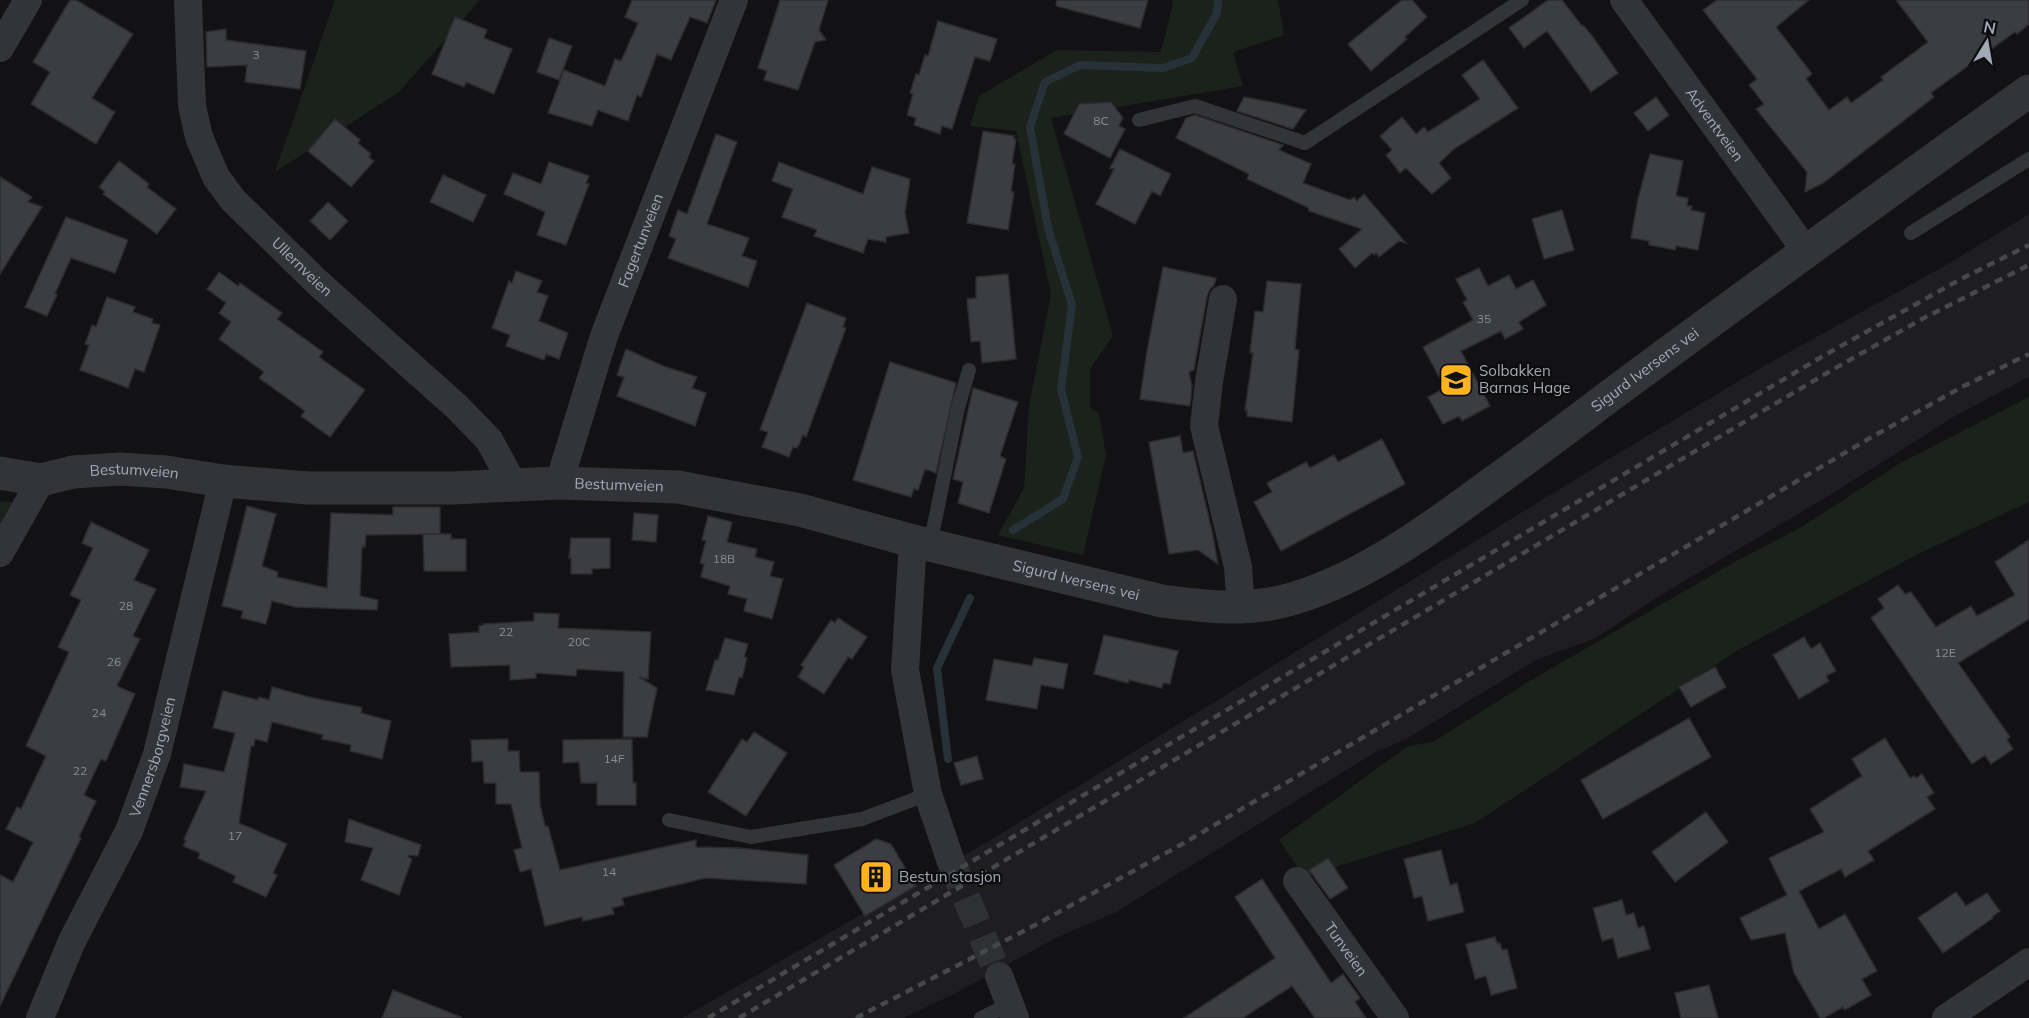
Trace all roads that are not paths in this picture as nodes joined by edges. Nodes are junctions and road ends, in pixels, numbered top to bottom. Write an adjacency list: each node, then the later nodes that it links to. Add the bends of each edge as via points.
1 (28, 0): 6 (street)
2 (188, 0): 18 (street, Ullernveien, via 192,106 216,177 233,200 318,283 489,440)
3 (734, 0): 17 (street, Fagertunveien, via 604,336)
4 (1522, 0): 8 (lane, via 1305,143 1195,106)
5 (1635, 4): 11 (street, Adventveien)
6 (1, 45)
7 (2029, 91): 11 (street, Sigurd Iversens vei)
8 (1139, 120)
9 (2029, 159): 10 (lane)
10 (1911, 233)
11 (1806, 251): 21 (street, Sigurd Iversens vei, via 1435,526 1366,567 1321,588 1295,598)
12 (1223, 299): 21 (street, via 1204,426 1238,567)
13 (969, 370): 19 (lane)
14 (0, 473): 15 (street, Bestumveien)
15 (41, 480): 16 (street, Bestumveien, via 73,472 120,470); 20 (street)
16 (223, 481): 18 (street, Bestumveien, via 331,488); 29 (street, Vennersborgveien, via 157,754 129,831 72,941)
17 (559, 483): 18 (street, Bestumveien); 19 (street, Bestumveien, via 678,488 800,510)
18 (513, 484)
19 (921, 543): 21 (street, Sigurd Iversens vei, via 1162,602); 22 (street, via 905,670)
20 (0, 553)
21 (1241, 608)
22 (928, 794): 23 (lane, via 862,819 751,837); 24 (street)
23 (669, 820)
24 (950, 859)
25 (1297, 881): 31 (street, Tunveien)
26 (2029, 962): 32 (street)
27 (999, 976): 28 (street)
28 (1013, 1011): 30 (lane)
29 (40, 1018)
30 (981, 1018)
31 (1395, 1018)
32 (1946, 1018)

